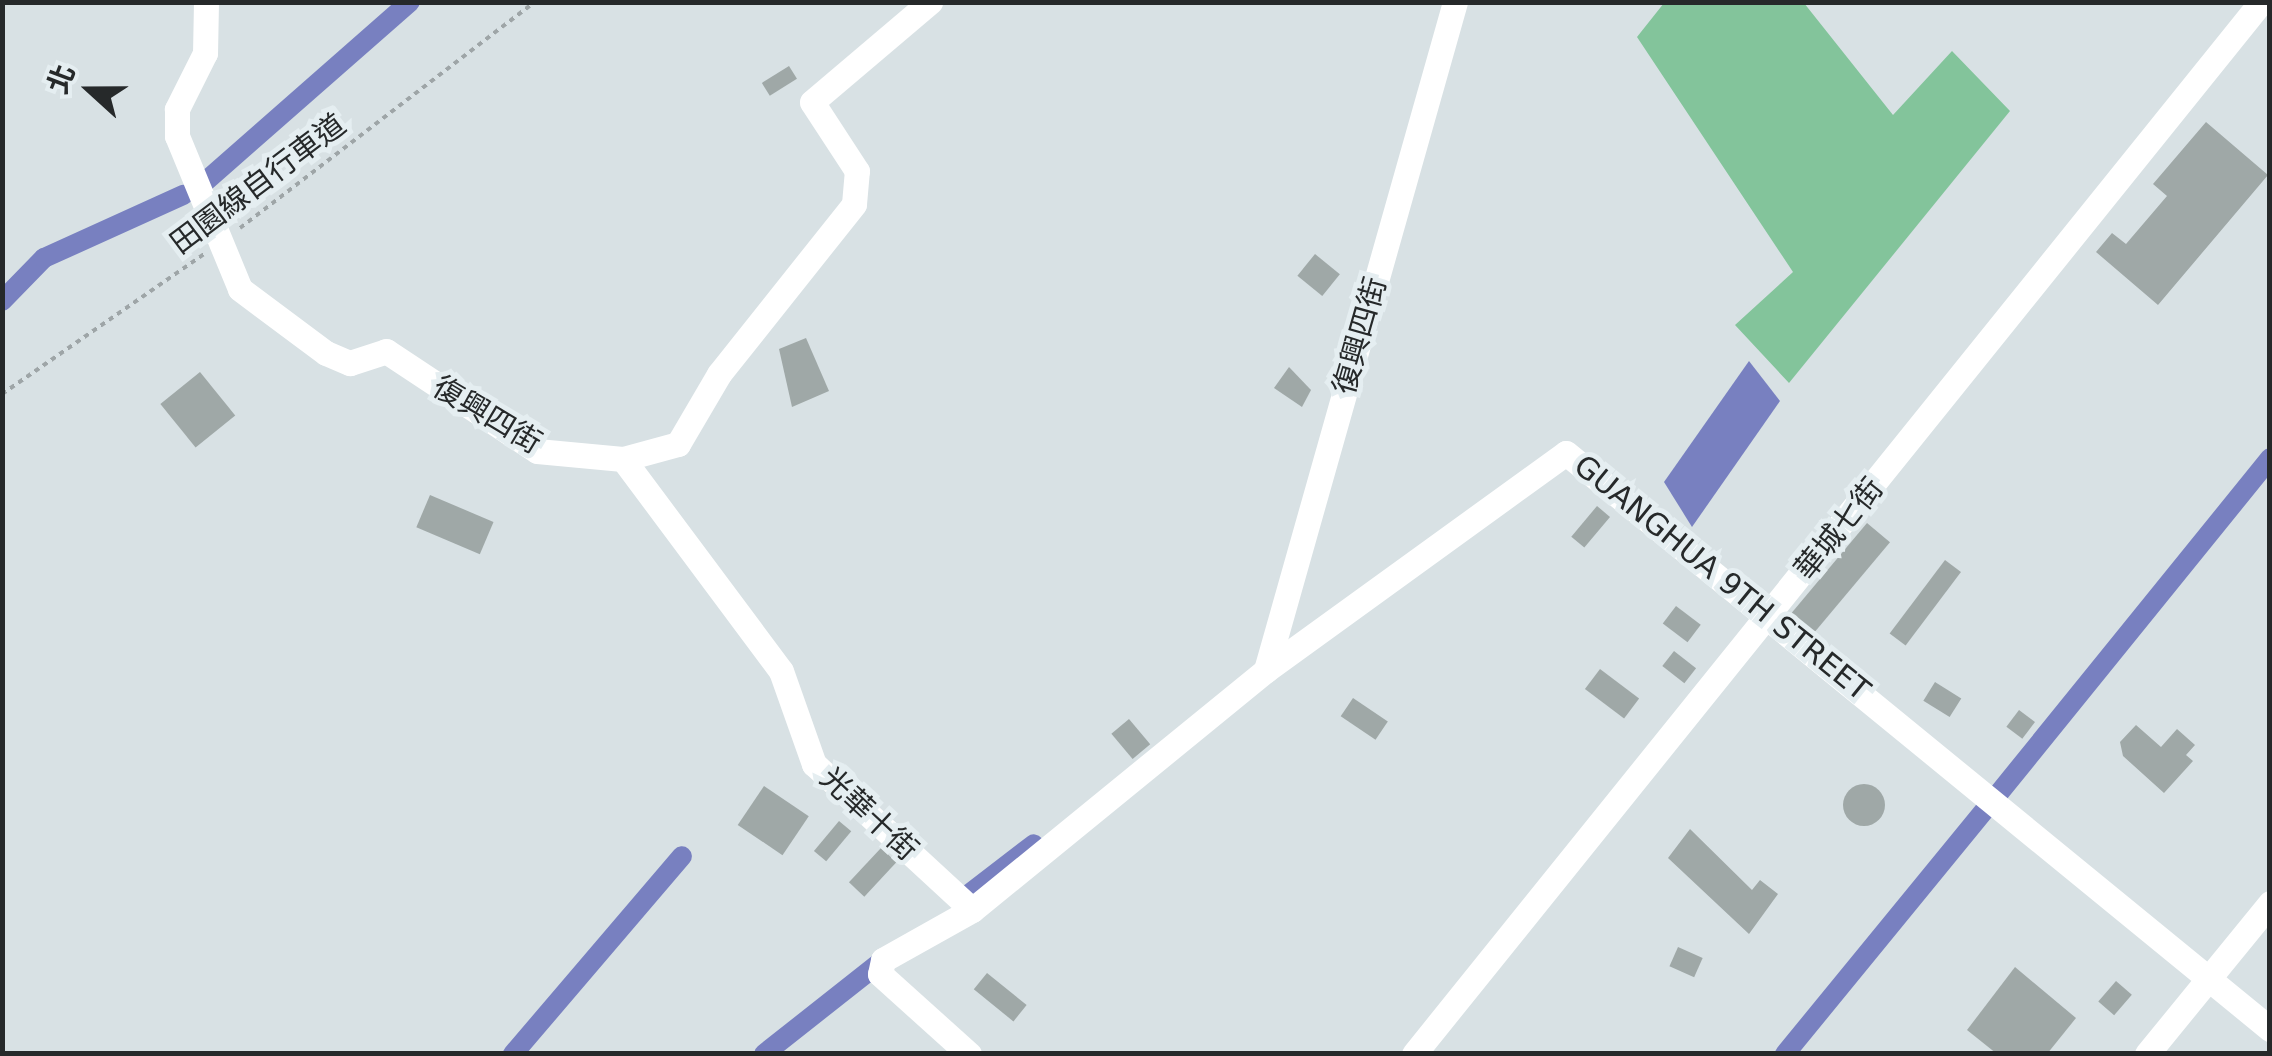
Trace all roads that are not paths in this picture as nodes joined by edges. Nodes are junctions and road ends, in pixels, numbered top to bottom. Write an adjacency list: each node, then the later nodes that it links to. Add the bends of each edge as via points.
1 (206, 2): 5 (street, 復興四街, via 205,53 177,109 177,136 215,247 240,289 326,353 350,363 386,351 538,451)
2 (930, 2): 5 (street, 復興四街, via 812,102 857,170 854,204 719,374 678,444)
3 (1455, 2): 7 (street, 復興四街)
4 (2261, 2): 6 (street, 華城七街)
5 (623, 459): 9 (street, 光華十街, via 781,671 814,764)
6 (1771, 614): 7 (street, GUANGHUA 9TH STREET, via 1566,453); 10 (street, GUANGHUA 9TH STREET); 13 (street, 華城七街)
7 (1266, 670): 9 (street, GUANGHUA 9TH STREET)
8 (2270, 903): 10 (street)
9 (972, 910): 12 (street, via 883,960 880,974)
10 (2208, 978): 11 (street, GUANGHUA 9TH STREET); 14 (street)
11 (2270, 1029)
12 (968, 1054)
13 (1414, 1054)
14 (2148, 1054)

